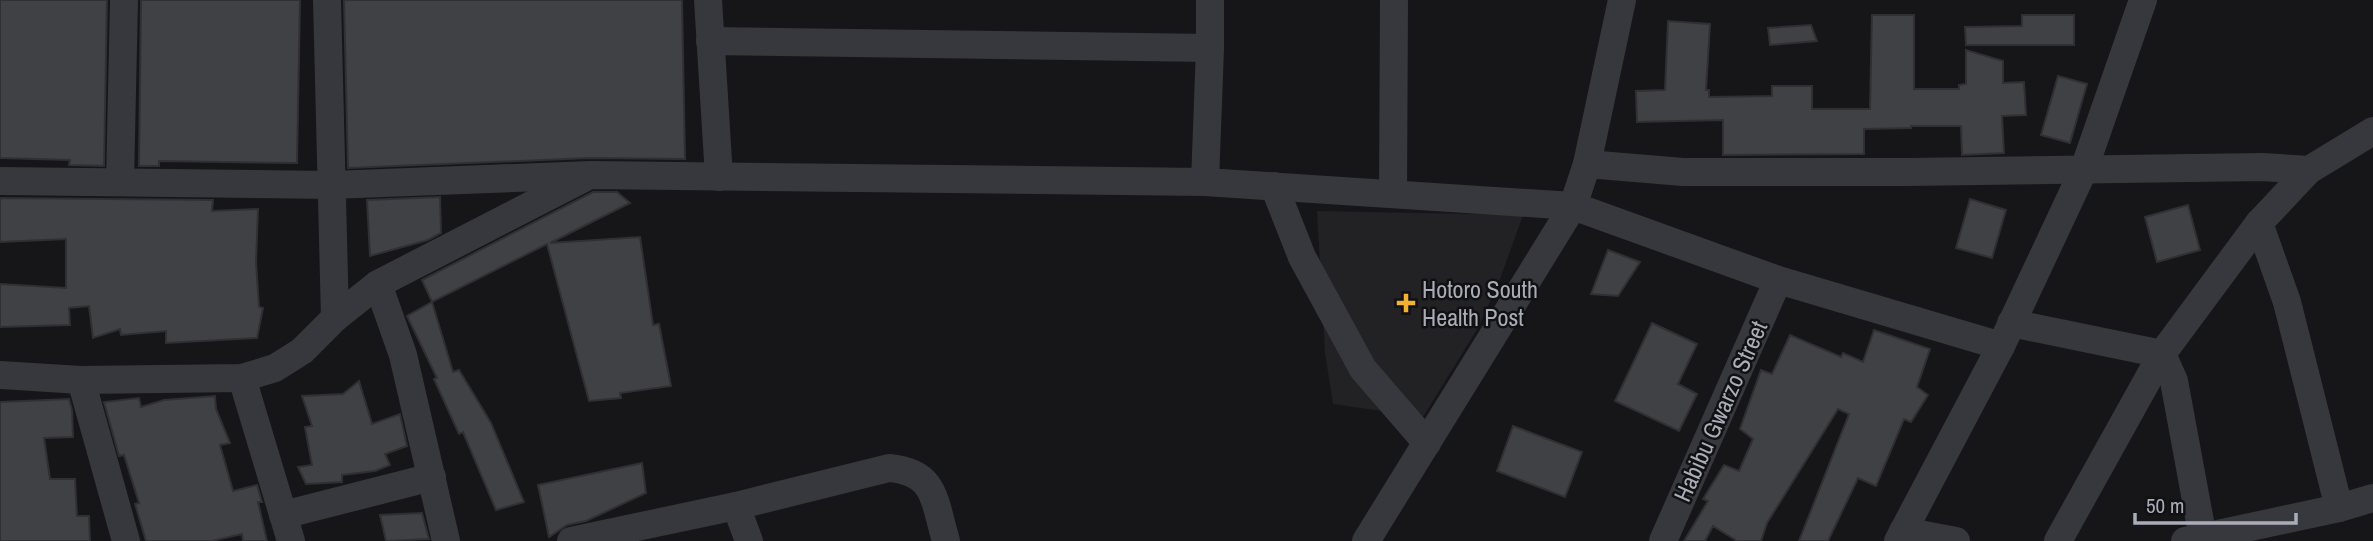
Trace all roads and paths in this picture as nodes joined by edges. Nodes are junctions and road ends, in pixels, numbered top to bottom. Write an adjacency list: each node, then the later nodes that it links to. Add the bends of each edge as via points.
1 (124, 0): 17 (street)
2 (327, 0): 19 (street)
3 (708, 0): 8 (street)
4 (1210, 0): 9 (street)
5 (1394, 0): 21 (street)
6 (1622, 0): 11 (street)
7 (2143, 0): 12 (street)
8 (710, 41): 9 (street); 15 (street)
9 (1210, 48): 18 (street)
10 (2371, 137): 13 (street)
11 (1587, 164): 12 (street, via 1683,172); 22 (street)
12 (2084, 169): 13 (street); 27 (street)
13 (2309, 170): 23 (street)
14 (591, 175): 15 (street); 19 (street); 25 (street)
15 (719, 177): 18 (street)
16 (0, 181): 17 (street)
17 (120, 182): 19 (street)
18 (1205, 182): 20 (street)
19 (331, 185): 26 (street)
20 (1274, 186): 21 (street); 32 (street, via 1302,257 1363,369)
21 (1393, 194): 22 (street)
22 (1573, 206): 24 (street); 32 (street)
23 (2259, 223): 28 (street); 36 (street, via 2287,302)
24 (1778, 280): 27 (street); 47 (street, Habibu Gwarzo Street)
25 (378, 284): 26 (street); 33 (street, via 402,355)
26 (335, 318): 30 (street, via 302,351 275,368)
27 (2006, 334): 28 (street); 39 (street)
28 (2162, 354): 40 (street, via 2174,381); 49 (street)
29 (0, 374): 31 (street)
30 (242, 377): 31 (street); 37 (street)
31 (81, 380): 42 (street)
32 (1427, 443): 46 (street)
33 (432, 477): 37 (street); 43 (street)
34 (2373, 498): 36 (street)
35 (736, 506): 41 (street); 44 (street); 45 (street, via 889,468 909,470 931,489)
36 (2339, 508): 38 (street)
37 (287, 528)
38 (2250, 534): 40 (street)
39 (1900, 536): 48 (street)
40 (2194, 539)
41 (581, 540)
42 (126, 541)
43 (446, 541)
44 (749, 541)
45 (946, 541)
46 (1366, 541)
47 (1663, 541)
48 (1955, 541)
49 (2058, 541)

